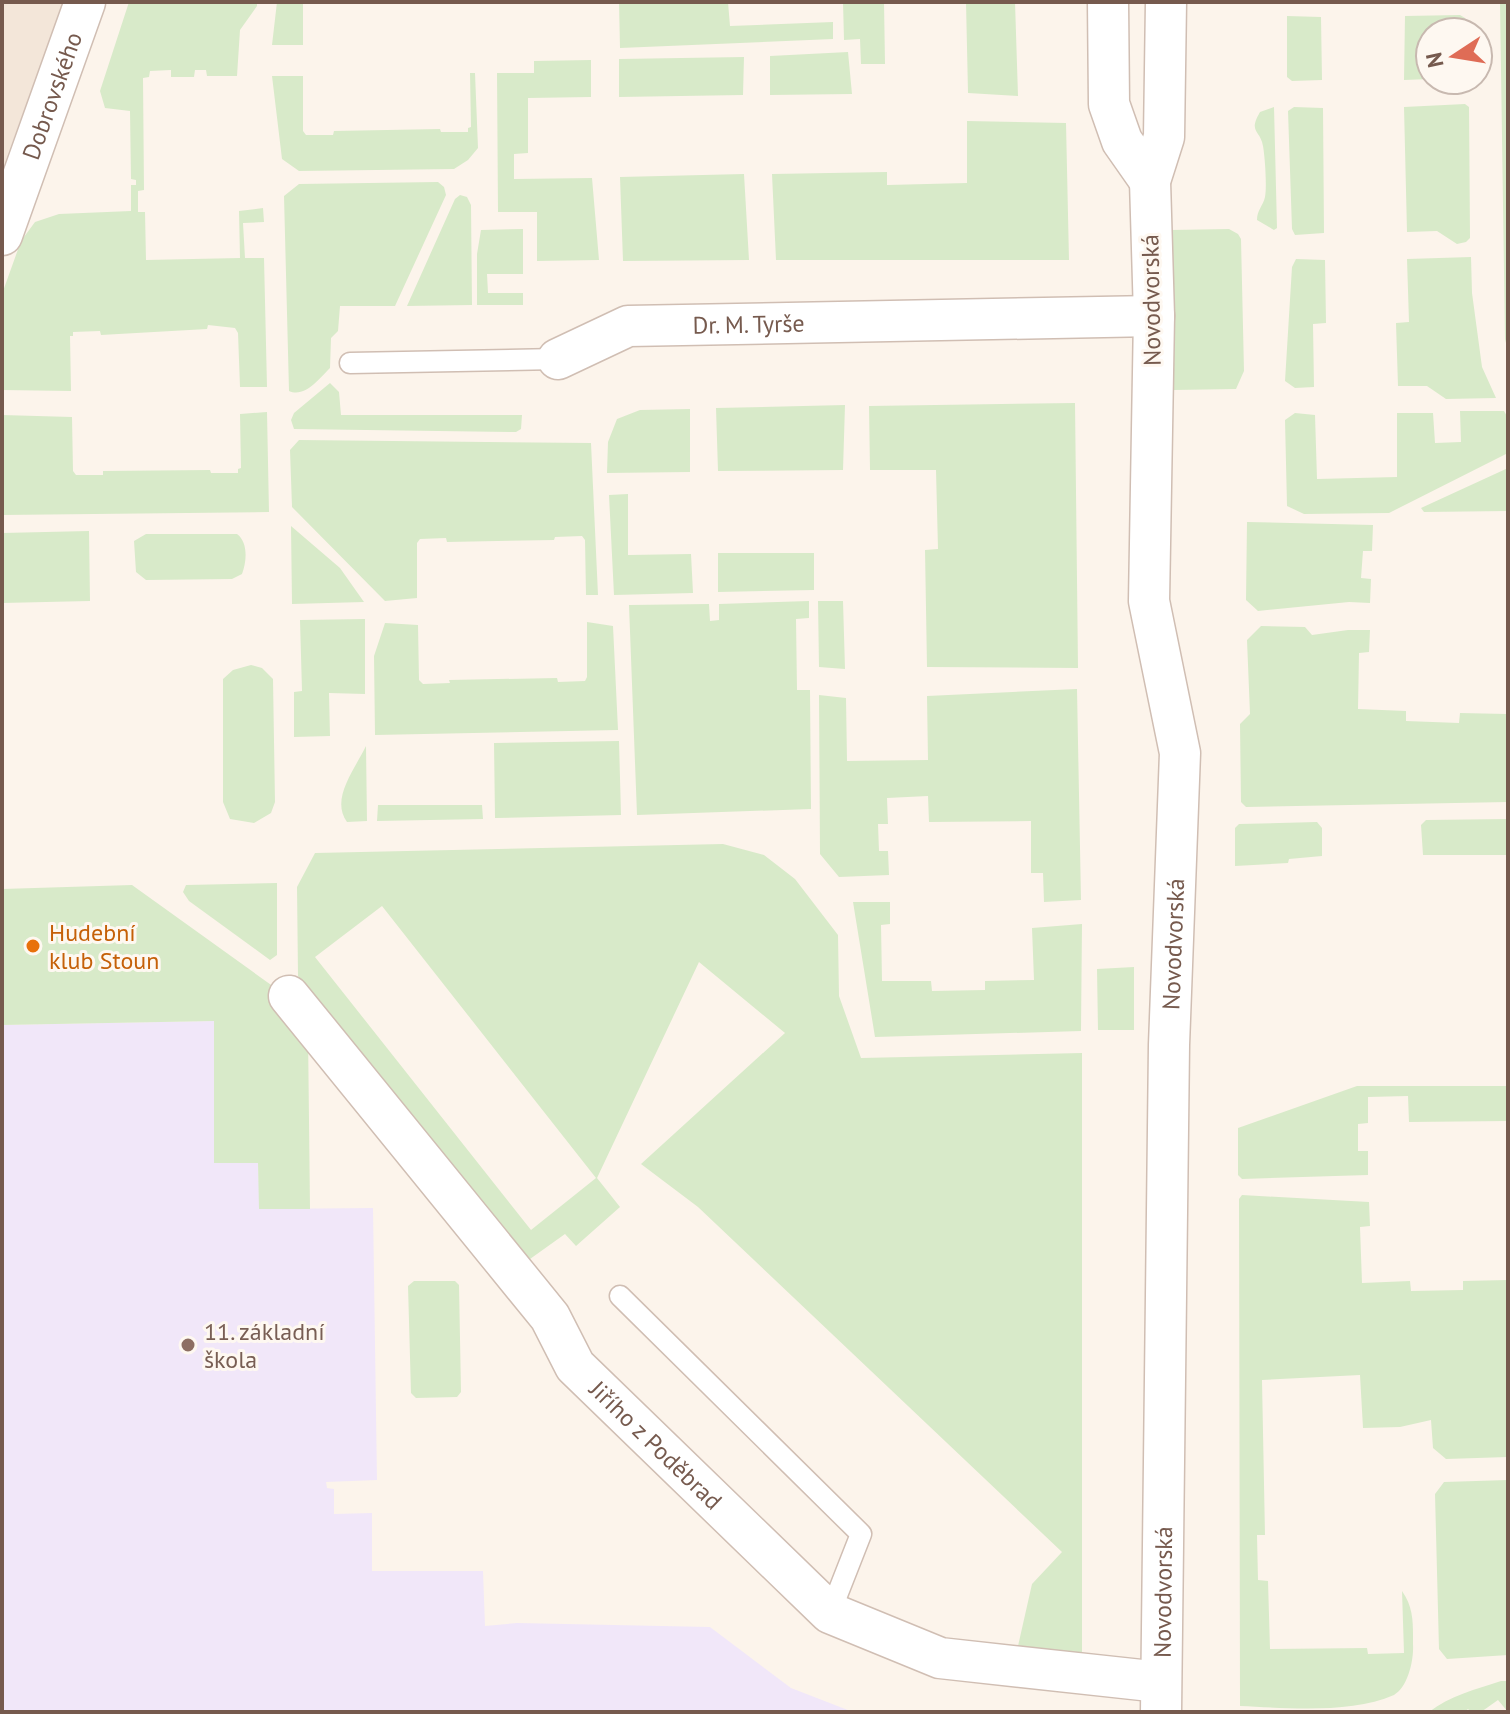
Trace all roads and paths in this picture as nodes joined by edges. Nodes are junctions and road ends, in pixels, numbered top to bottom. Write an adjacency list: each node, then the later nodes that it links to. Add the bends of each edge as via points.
1 (85, 2): 5 (street, Dobrovského)
2 (1108, 2): 4 (street, via 1109,104 1122,141)
3 (1166, 2): 4 (street, Novodvorská, via 1164,137)
4 (1150, 181): 6 (street, Novodvorská)
5 (2, 235)
6 (1154, 316): 7 (street, Dr. M. Tyrše, via 628,326); 12 (street, Novodvorská, via 1149,601 1180,753 1169,1045)
7 (558, 359): 8 (lane, Dr. M. Tyrše)
8 (350, 363)
9 (289, 996): 11 (street, Jiřího z Poděbrad, via 550,1317 575,1366)
10 (620, 1296): 11 (lane, via 861,1534)
11 (830, 1613): 12 (street, Jiřího z Poděbrad, via 943,1659)
12 (1160, 1697)

